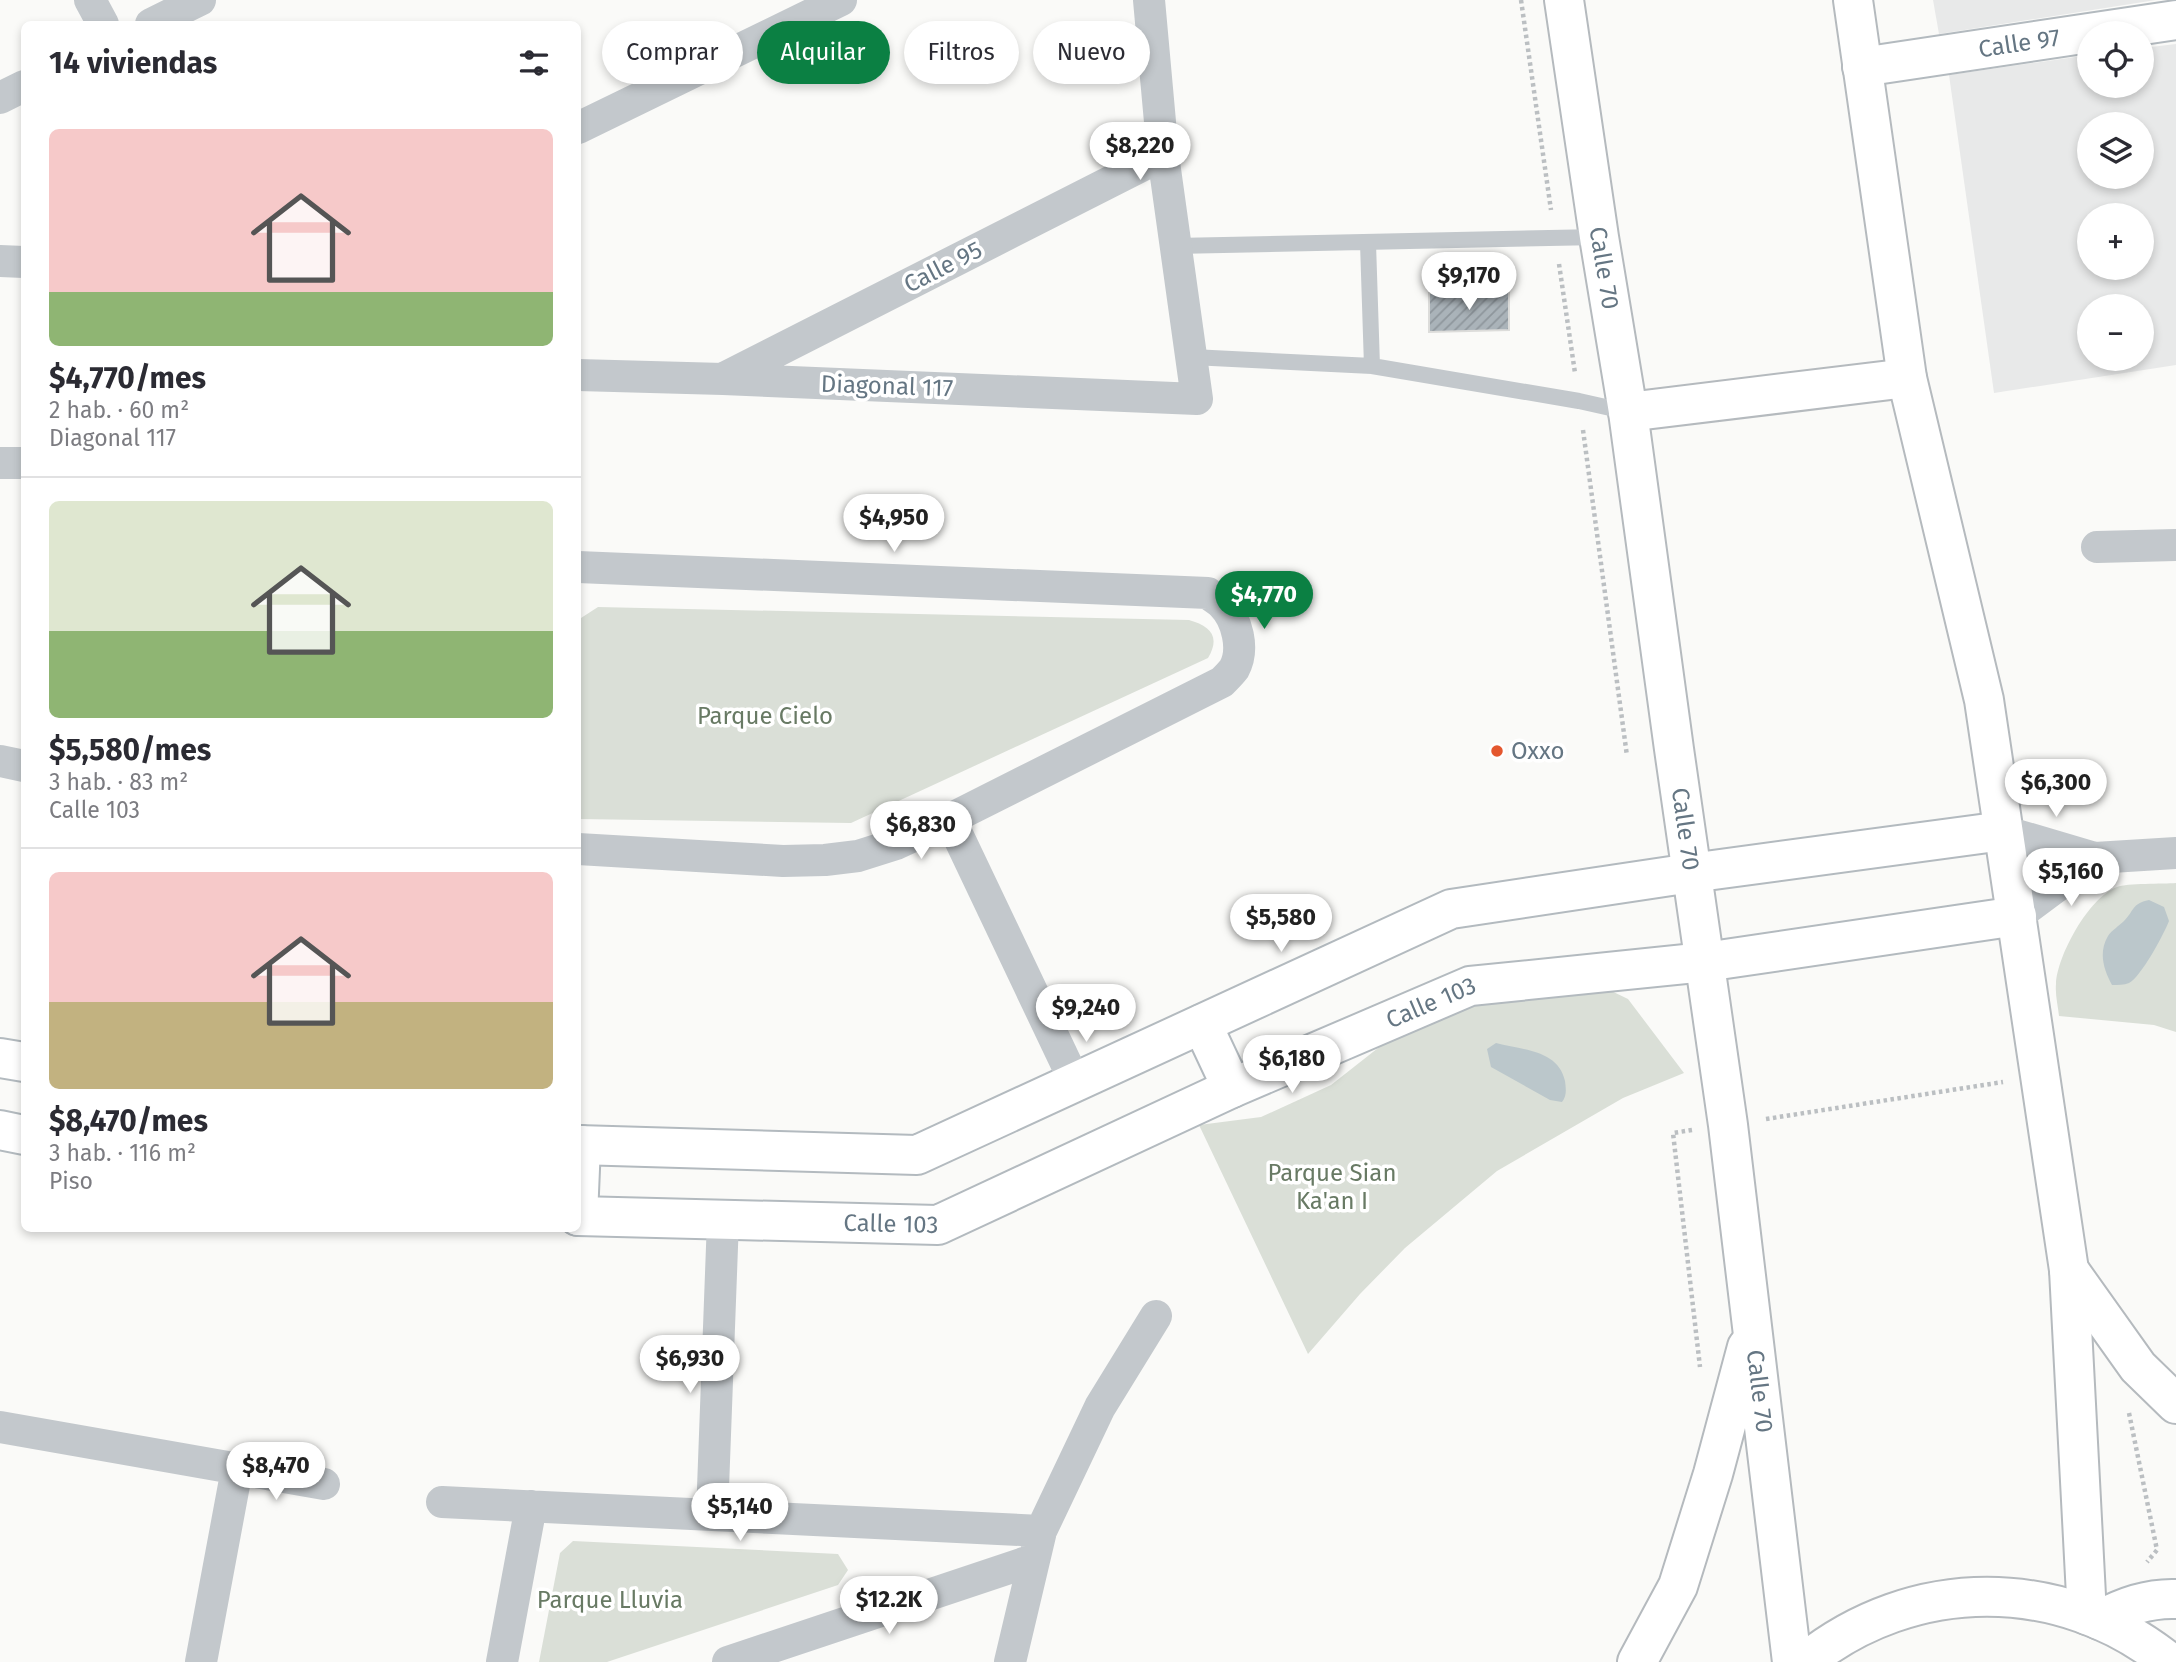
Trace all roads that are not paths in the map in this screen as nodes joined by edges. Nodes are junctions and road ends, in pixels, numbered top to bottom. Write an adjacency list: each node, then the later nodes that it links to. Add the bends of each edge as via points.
1 (90, 0): 8 (street)
2 (200, 0): 9 (street)
3 (841, 0): 13 (street)
4 (1149, 0): 14 (street)
5 (1564, 0): 15 (main road, Calle 70)
6 (1853, 0): 10 (main road)
7 (2176, 20): 10 (main road, Calle 97)
8 (101, 21)
9 (156, 21)
10 (1862, 67): 23 (main road)
11 (21, 88): 12 (street)
12 (0, 98)
13 (581, 127)
14 (1163, 155): 17 (street); 24 (street, Calle 95)
15 (1599, 237): 16 (lane); 25 (main road, Calle 70)
16 (1368, 243): 17 (lane); 21 (lane)
17 (1175, 246): 20 (street)
18 (0, 261): 19 (street)
19 (21, 261)
20 (1192, 357): 21 (lane); 24 (street, Diagonal 117, via 1197,399)
21 (1372, 366): 25 (lane)
22 (581, 375): 24 (street, Diagonal 117)
23 (1907, 378): 25 (main road); 34 (main road, via 1984,700)
24 (723, 379)
25 (1628, 412): 38 (main road, Calle 70)
26 (0, 463): 27 (street)
27 (21, 463)
28 (2176, 545): 29 (street)
29 (2097, 547)
30 (581, 567): 33 (street, via 1208,593 1222,603 1238,634 1235,668 1223,682)
31 (0, 761): 32 (street)
32 (21, 765)
33 (950, 819): 35 (street, via 896,844 825,860 783,862); 44 (street)
34 (2003, 831): 37 (street); 38 (main road); 39 (main road)
35 (581, 849)
36 (2176, 853): 37 (street)
37 (2095, 858): 39 (street, Calle 103)
38 (1691, 873): 40 (main road, Calle 70); 41 (main road, via 1451,909)
39 (2017, 916): 40 (main road, Calle 103); 51 (main road)
40 (1705, 962): 45 (main road, Calle 103, via 1470,986); 53 (main road, Calle 70)
41 (1202, 1024): 44 (main road); 45 (main road)
42 (0, 1058): 43 (main road)
43 (21, 1062)
44 (1075, 1082): 48 (main road, via 917,1155)
45 (1232, 1088): 50 (main road, Calle 103, via 939,1225)
46 (0, 1130): 47 (main road)
47 (21, 1134)
48 (581, 1145)
49 (581, 1216): 50 (main road, Calle 103)
50 (723, 1220): 60 (street)
51 (2068, 1270): 54 (main road, via 2138,1367); 63 (main road)
52 (1156, 1316): 61 (street, via 1100,1407)
53 (1752, 1328): 68 (main road, via 1678,1586); 69 (main road, Calle 70)
54 (2176, 1404)
55 (0, 1427): 56 (street)
56 (236, 1469): 57 (street); 64 (street)
57 (324, 1484)
58 (442, 1502): 59 (street)
59 (531, 1506): 60 (street); 65 (street)
60 (712, 1515): 61 (street)
61 (1037, 1546): 66 (street); 67 (street)
62 (2176, 1600): 63 (main road, via 2159,1599)
63 (2093, 1617): 70 (main road, via 2051,1603 2012,1597 1933,1601 1858,1627); 71 (main road, via 2148,1645)
64 (201, 1662)
65 (502, 1662)
66 (728, 1662)
67 (1010, 1662)
68 (1637, 1662)
69 (1792, 1662)
70 (1805, 1662)
71 (2169, 1662)

